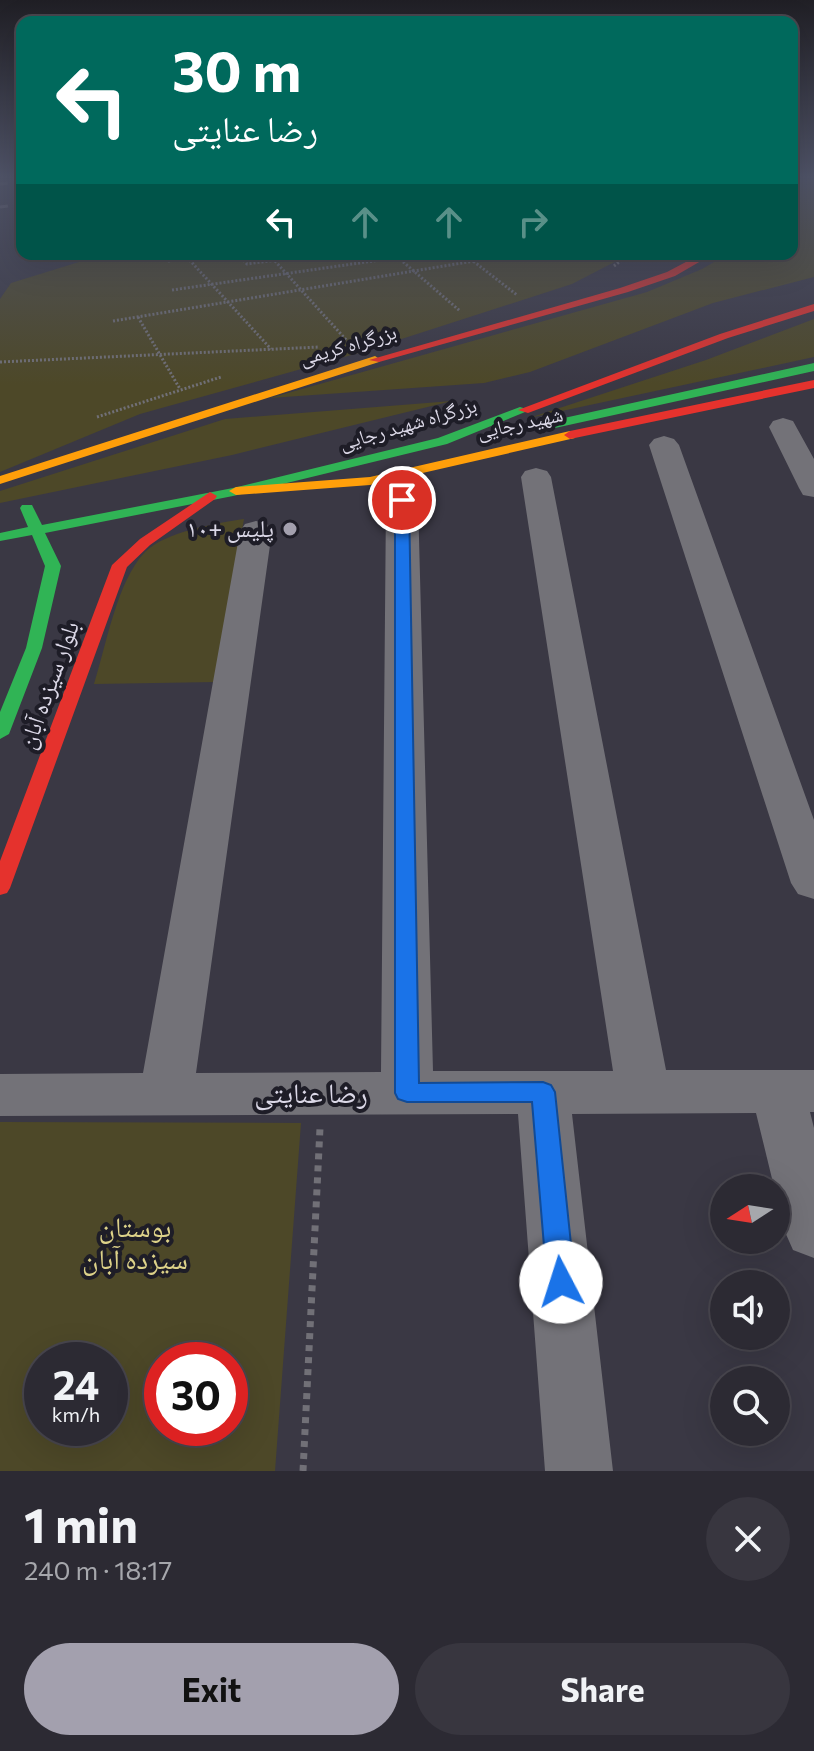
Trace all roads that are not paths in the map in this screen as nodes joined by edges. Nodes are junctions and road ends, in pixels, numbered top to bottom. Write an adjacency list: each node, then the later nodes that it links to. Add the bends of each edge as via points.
1 (697, 260): 9 (main road, بزرگراه کریمی, via 624,290 321,375)
2 (814, 307): 6 (main road, بزرگراه شهید رجایی)
3 (814, 367): 6 (main road, via 527,431)
4 (814, 384): 11 (main road, شهید رجایی, via 370,481)
5 (783, 427): 10 (street)
6 (442, 441): 11 (main road, بزرگراه شهید رجایی)
7 (664, 445): 22 (street)
8 (536, 477): 24 (street)
9 (0, 480)
10 (814, 488)
11 (233, 492): 12 (main road, بزرگراه شهید رجایی)
12 (210, 496): 15 (main road, بزرگراه شهید رجایی); 23 (main road, بلوار سیزده آبان, via 145,542 104,583)
13 (402, 500): 27 (street)
14 (27, 508): 15 (main road, بلوار سیزده آبان)
15 (37, 530): 17 (main road, بزرگراه شهید رجایی); 18 (main road); 20 (main road, بلوار سیزده آبان, via 53,566)
16 (256, 531): 28 (street)
17 (0, 537)
18 (0, 544)
19 (67, 578): 20 (main road)
20 (47, 595): 21 (main road, بلوار سیزده آبان, via 34,648)
21 (0, 729)
22 (814, 883)
23 (0, 888)
24 (643, 1091): 25 (street, رضا عنایتی); 26 (street, رضا عنایتی)
25 (796, 1091): 30 (street)
26 (543, 1092): 27 (street, رضا عنایتی); 31 (street)
27 (407, 1093): 28 (street, رضا عنایتی)
28 (166, 1094): 29 (street, رضا عنایتی)
29 (0, 1095)
30 (814, 1232)
31 (579, 1471)

